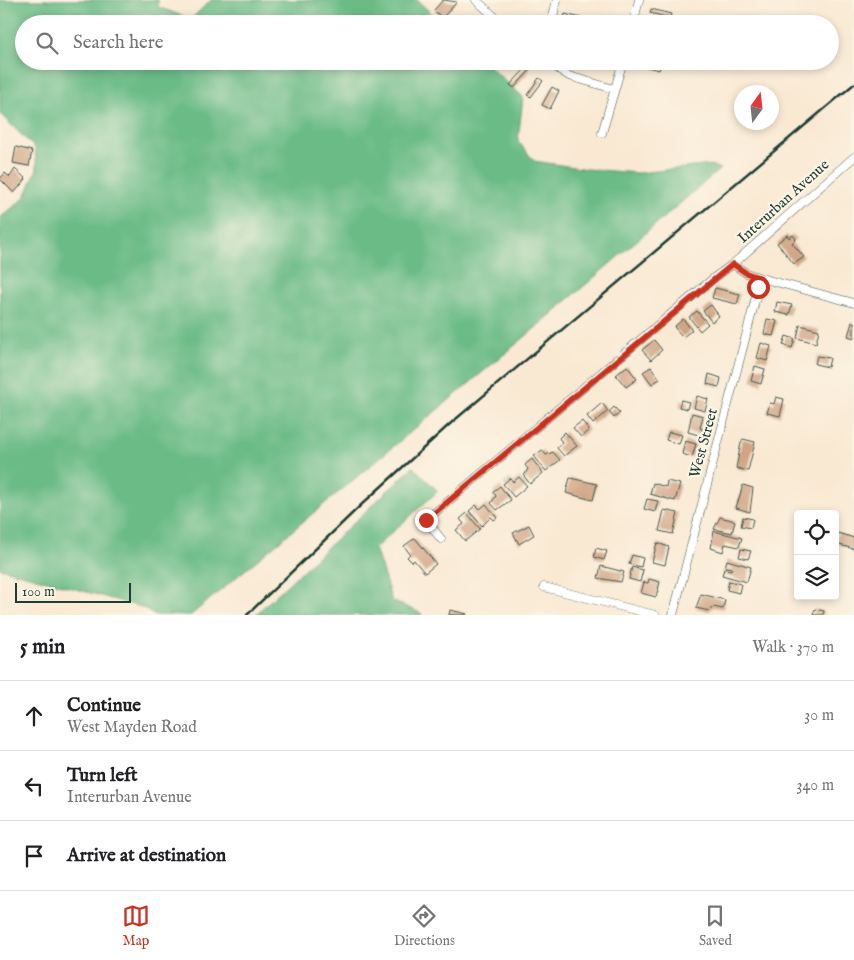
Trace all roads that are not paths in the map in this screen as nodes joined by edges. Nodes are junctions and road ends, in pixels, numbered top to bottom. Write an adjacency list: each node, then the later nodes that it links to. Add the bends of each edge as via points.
1 (476, 0): 4 (street)
2 (557, 0): 5 (street)
3 (639, 0): 6 (street)
4 (493, 15)
5 (553, 15)
6 (635, 15)
7 (559, 70): 9 (street, via 568,76)
8 (620, 70): 9 (street)
9 (614, 89): 10 (street)
10 (602, 132)
11 (854, 157): 12 (street, Interurban Avenue)
12 (733, 264): 13 (street); 15 (street, Interurban Avenue, via 426,520)
13 (760, 278): 14 (street); 18 (street, West Street)
14 (854, 303)
15 (441, 539)
16 (544, 587): 17 (street)
17 (655, 615)
18 (673, 615)

